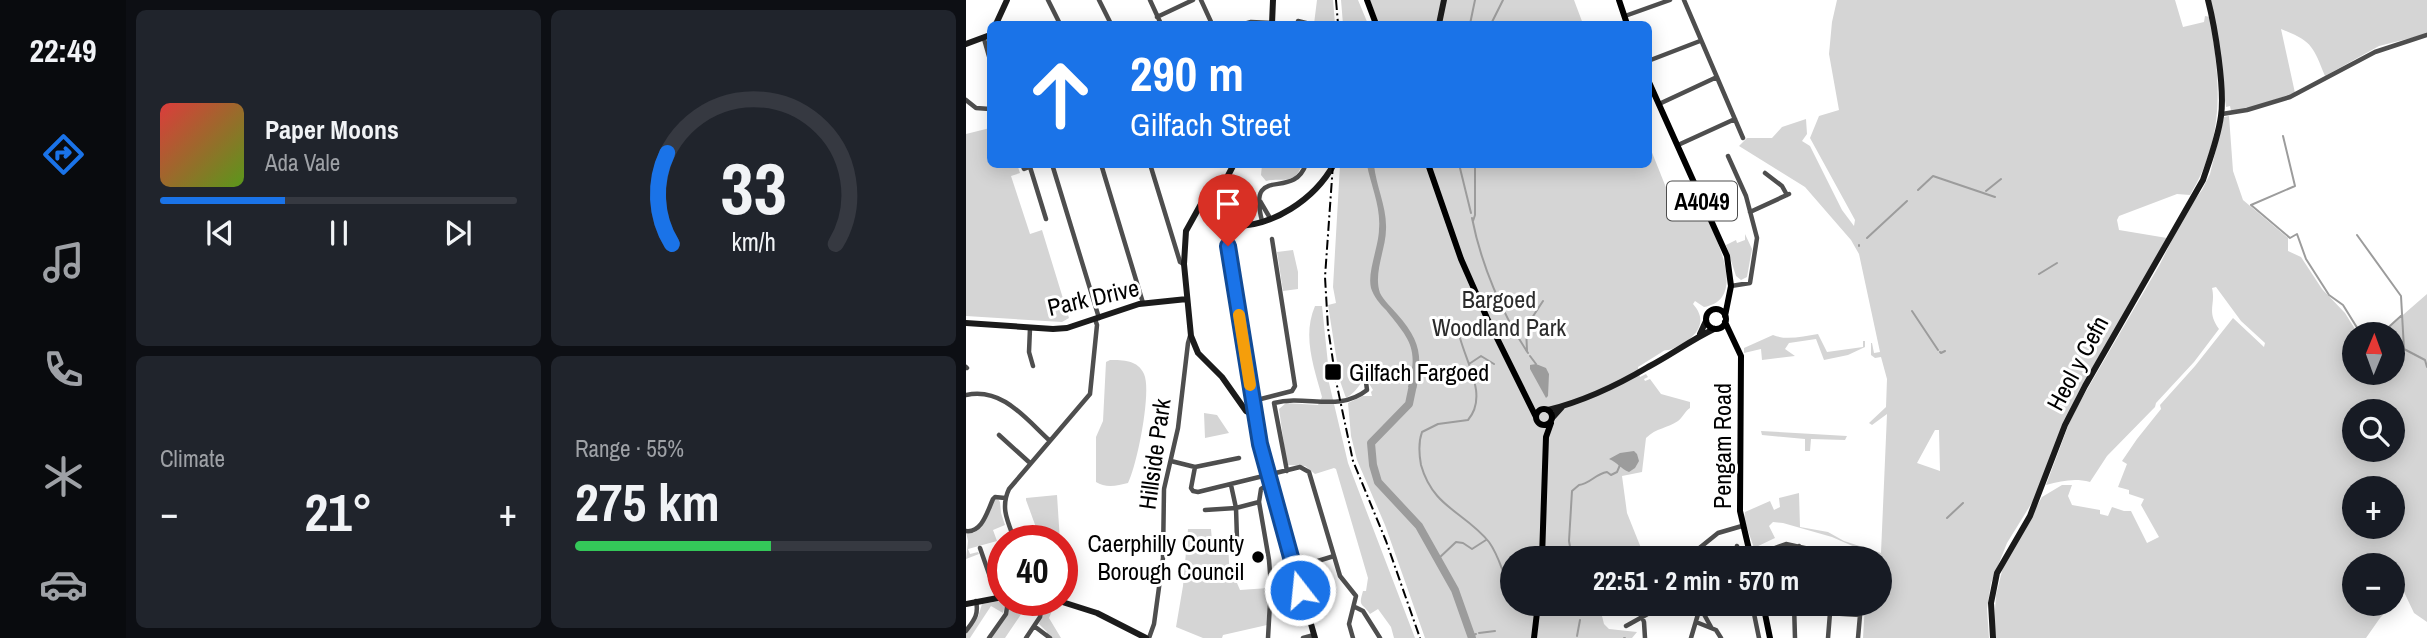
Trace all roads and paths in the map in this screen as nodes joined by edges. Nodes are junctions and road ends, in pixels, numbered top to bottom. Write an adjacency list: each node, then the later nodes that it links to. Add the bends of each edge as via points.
1 (1048, 0): 17 (street)
2 (1099, 0): 18 (street)
3 (1150, 0): 14 (street)
4 (1193, 0): 14 (street)
5 (1201, 0): 20 (street)
6 (1273, 0): 21 (street)
7 (1367, 0): 22 (main road)
8 (1444, 0): 23 (street)
9 (1619, 0): 15 (main road)
10 (1670, 0): 15 (street)
11 (1684, 0): 27 (street)
12 (2208, 0): 35 (street, Heol y Cefn)
13 (1005, 1): 16 (street)
14 (1157, 16): 19 (street)
15 (1625, 16): 24 (main road)
16 (997, 21)
17 (1058, 21)
18 (1110, 21)
19 (1160, 21)
20 (1211, 21)
21 (1273, 21)
22 (1375, 21)
23 (1440, 21)
24 (1626, 21)
25 (2427, 35): 35 (street, via 2375,52 2290,97)
26 (987, 37): 28 (street)
27 (1700, 41): 29 (street); 30 (street)
28 (966, 44)
29 (1652, 59)
30 (1717, 78): 33 (street); 36 (street)
31 (1652, 89): 33 (main road, A4049)
32 (966, 100): 34 (street, via 976,108)
33 (1659, 104): 38 (main road, Pengam Road / A4049)
34 (987, 109)
35 (2222, 114): 151 (street, Heol y Cefn, via 2203,180 2085,386 2030,516 1997,573 1991,603)
36 (1735, 119): 37 (street); 38 (street)
37 (1743, 138)
38 (1678, 145): 58 (main road, Pengam Road / A4049, via 1727,256)
39 (1728, 156): 51 (street)
40 (1025, 168): 53 (street)
41 (1053, 168): 63 (street)
42 (1102, 168): 61 (street)
43 (1151, 168): 57 (street)
44 (1231, 168): 49 (street, Hillside Park)
45 (1304, 168): 50 (street, via 1294,182 1266,187)
46 (1332, 168): 52 (street, via 1319,188 1302,202)
47 (1429, 168): 76 (main road, via 1461,259)
48 (1765, 173): 51 (street, via 1788,194)
49 (1217, 190): 55 (street, via 1221,220); 57 (street, Hillside Park, via 1200,204 1187,226)
50 (1259, 201): 52 (street); 54 (street)
51 (1750, 212): 58 (street, via 1757,238 1750,283)
52 (1270, 218): 54 (street)
53 (1046, 219)
54 (1262, 221): 55 (street)
55 (1231, 226): 75 (street, via 1228,246)
56 (1272, 239): 75 (street, via 1295,386 1292,391)
57 (1184, 264): 59 (street, Hillside Park)
58 (1731, 286): 60 (main road, Pengam Road / A4049)
59 (1187, 299): 61 (street, Park Drive); 71 (street, Hillside Park)
60 (1726, 300): 62 (main road); 64 (main road, Pengam Road / A4049)
61 (1143, 303): 63 (street, Park Drive)
62 (1715, 309): 64 (main road, via 1722,311); 65 (main road, via 1708,312)
63 (1097, 318): 67 (street, Park Drive, via 1067,328); 86 (street, via 1092,389)
64 (1725, 319): 68 (main road); 70 (main road, Pengam Road / A4049)
65 (1706, 321): 68 (main road); 69 (street)
66 (966, 323): 67 (street, Park Drive)
67 (1030, 328): 72 (street)
68 (1716, 329): 69 (street); 70 (main road)
69 (1700, 334): 78 (street, via 1646,369)
70 (1731, 335): 100 (main road, Pengam Road / A4049, via 1741,360)
71 (1191, 336): 77 (street, via 1198,352); 88 (street, Hillside Park)
72 (1034, 366)
73 (1359, 370): 91 (street, via 1367,390 1360,395 1331,403 1274,403)
74 (966, 395): 86 (street, via 977,392 1002,398)
75 (1253, 401): 77 (street); 80 (street)
76 (1530, 401): 79 (main road); 81 (main road)
77 (1242, 403): 80 (street)
78 (1562, 408): 79 (street); 82 (street)
79 (1545, 409): 81 (main road); 82 (main road)
80 (1254, 415): 92 (street)
81 (1536, 417): 83 (main road)
82 (1552, 420): 83 (main road); 85 (main road)
83 (1542, 425): 85 (main road)
84 (999, 435): 89 (street)
85 (1546, 437): 103 (main road)
86 (1050, 440): 89 (street)
87 (1239, 458): 90 (street)
88 (1171, 461): 90 (street); 138 (street, Hillside Park, via 1163,496 1163,558 1156,612)
89 (1030, 463): 95 (street)
90 (1195, 467): 94 (street, via 1193,491)
91 (1287, 471): 92 (street); 109 (street, via 1300,467 1309,472)
92 (1267, 475): 93 (street); 94 (street)
93 (1269, 484): 96 (street, via 1261,489); 111 (street)
94 (1231, 485): 97 (street)
95 (1005, 498): 99 (street); 101 (street, via 993,499 978,528)
96 (1259, 502): 97 (street); 133 (street, via 1269,560)
97 (1236, 508): 98 (street); 102 (street)
98 (1205, 510)
99 (1009, 525)
100 (1742, 526): 104 (street, via 1718,533); 105 (main road, Pengam Road / A4049)
101 (966, 530)
102 (1237, 540)
103 (1542, 546)
104 (1703, 546)
105 (1748, 546)
106 (1779, 546): 107 (street)
107 (1798, 546)
108 (980, 548): 110 (street)
109 (1334, 556): 111 (street); 116 (street, via 1342,580 1356,596)
110 (987, 565)
111 (1294, 569): 134 (street)
112 (987, 599): 113 (street)
113 (976, 601): 114 (street); 132 (street, via 976,617)
114 (966, 604)
115 (1078, 607): 138 (street)
116 (1355, 607): 140 (street, via 1349,624); 141 (street, via 1363,611)
117 (1005, 616): 135 (street)
118 (1040, 616): 129 (street)
119 (1537, 616): 142 (main road)
120 (1697, 616): 128 (street)
121 (1705, 616): 131 (street)
122 (1754, 616): 146 (street)
123 (1765, 616): 147 (main road)
124 (1794, 616): 148 (street)
125 (1830, 616): 149 (street)
126 (1860, 616): 150 (street)
127 (1642, 617): 130 (street); 143 (street)
128 (1696, 622): 131 (street); 144 (street)
129 (1034, 626): 136 (street); 137 (street)
130 (1626, 626)
131 (1711, 628): 145 (street)
132 (966, 631)
133 (1267, 636)
134 (1314, 636): 139 (street)
135 (989, 638)
136 (1026, 638)
137 (1050, 638)
138 (1147, 638)
139 (1303, 638)
140 (1353, 638)
141 (1380, 638)
142 (1534, 638)
143 (1645, 638)
144 (1691, 638)
145 (1721, 638)
146 (1759, 638)
147 (1770, 638)
148 (1795, 638)
149 (1828, 638)
150 (1858, 638)
151 (1993, 638)

